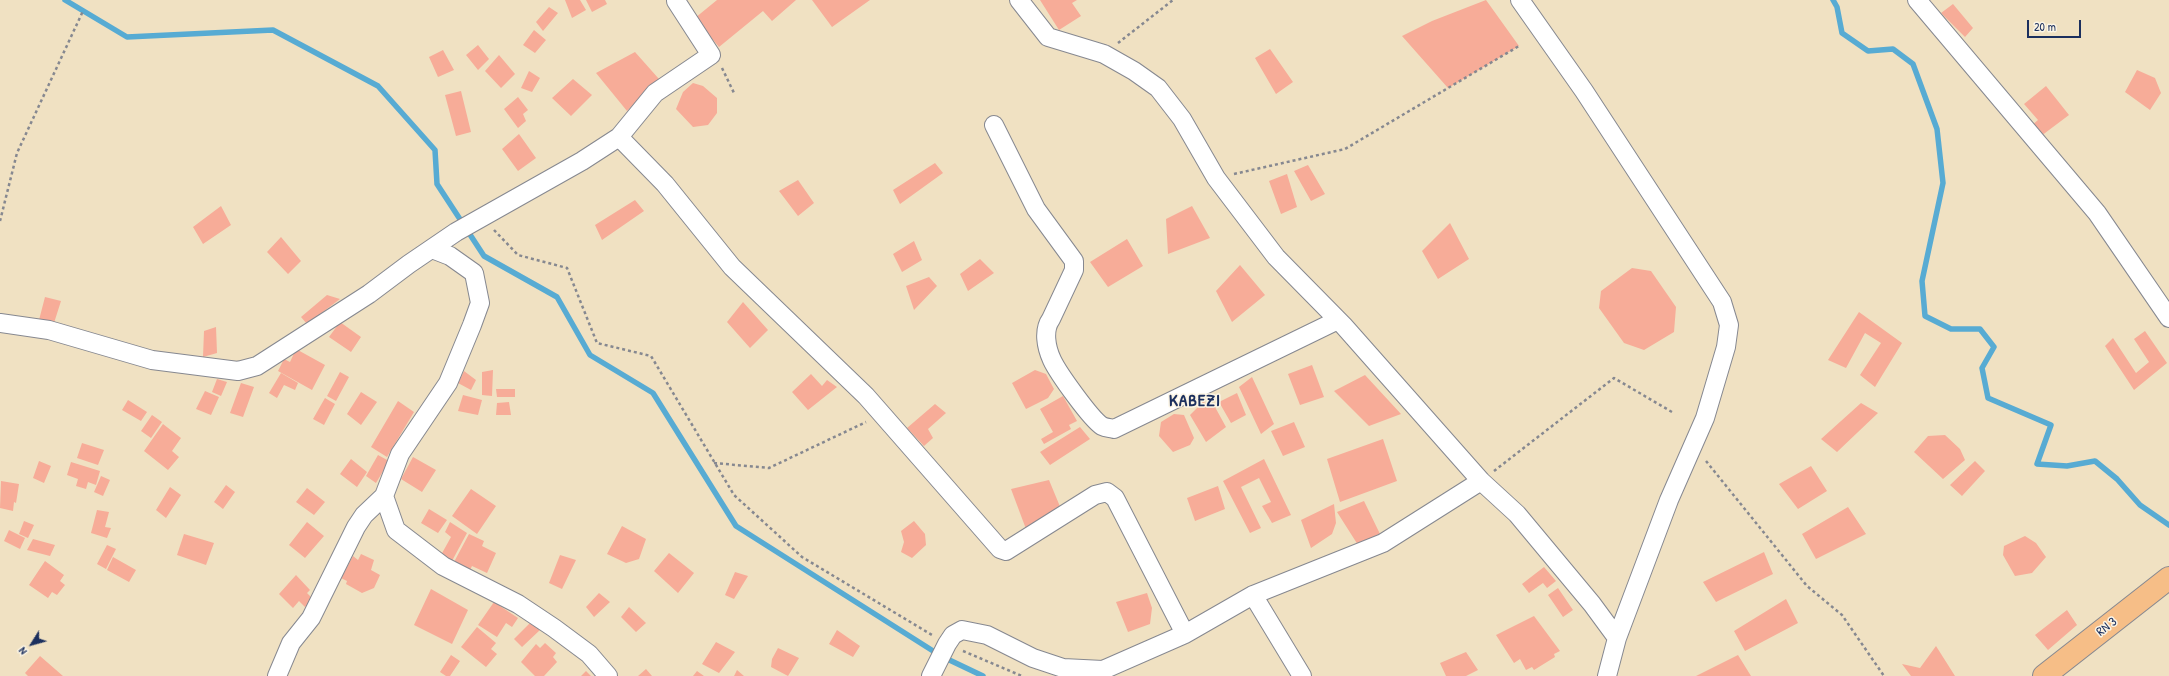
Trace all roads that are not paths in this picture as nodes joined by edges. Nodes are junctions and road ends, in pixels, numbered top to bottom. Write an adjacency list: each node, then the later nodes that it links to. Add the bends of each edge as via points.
1 (677, 0): 6 (street, via 711,55 655,92)
2 (1019, 0): 9 (street, via 1048,37 1104,54 1134,70 1158,88 1182,119 1216,178 1276,257)
3 (1520, 0): 16 (street, via 1584,92 1722,302 1729,325 1726,347 1705,418 1669,500)
4 (1918, 0): 8 (street, via 2097,213)
5 (994, 125): 9 (street, via 1036,209 1074,261 1074,270 1052,319 1046,326 1047,342 1052,359 1093,418 1103,427 1114,429)
6 (619, 137): 7 (street, via 582,161 456,232); 15 (street, via 665,184 732,267 866,396 1000,549 1006,551 1102,492 1111,494)
7 (432, 249): 10 (street, via 288,347 257,366 238,371 152,360 49,330); 12 (street, via 450,256 474,273 480,303 448,383 400,454)
8 (2169, 318)
9 (1338, 320): 11 (street)
10 (0, 324)
11 (1482, 481): 14 (street, via 1383,543); 16 (street, via 1517,514)
12 (384, 496): 17 (street, via 364,515 356,527 311,618 291,643); 18 (street, via 396,530 443,566 518,604 554,628 589,654)
13 (2169, 578): 22 (highway, RN 3 / RN 3)
14 (1253, 595): 15 (street); 20 (street)
15 (1185, 634): 19 (street, via 1102,670 1063,668 1033,658 988,635 962,630 953,635)
16 (1617, 638): 21 (street)
17 (277, 676)
18 (608, 676)
19 (931, 676)
20 (1302, 676)
21 (1607, 676)
22 (2044, 676)

